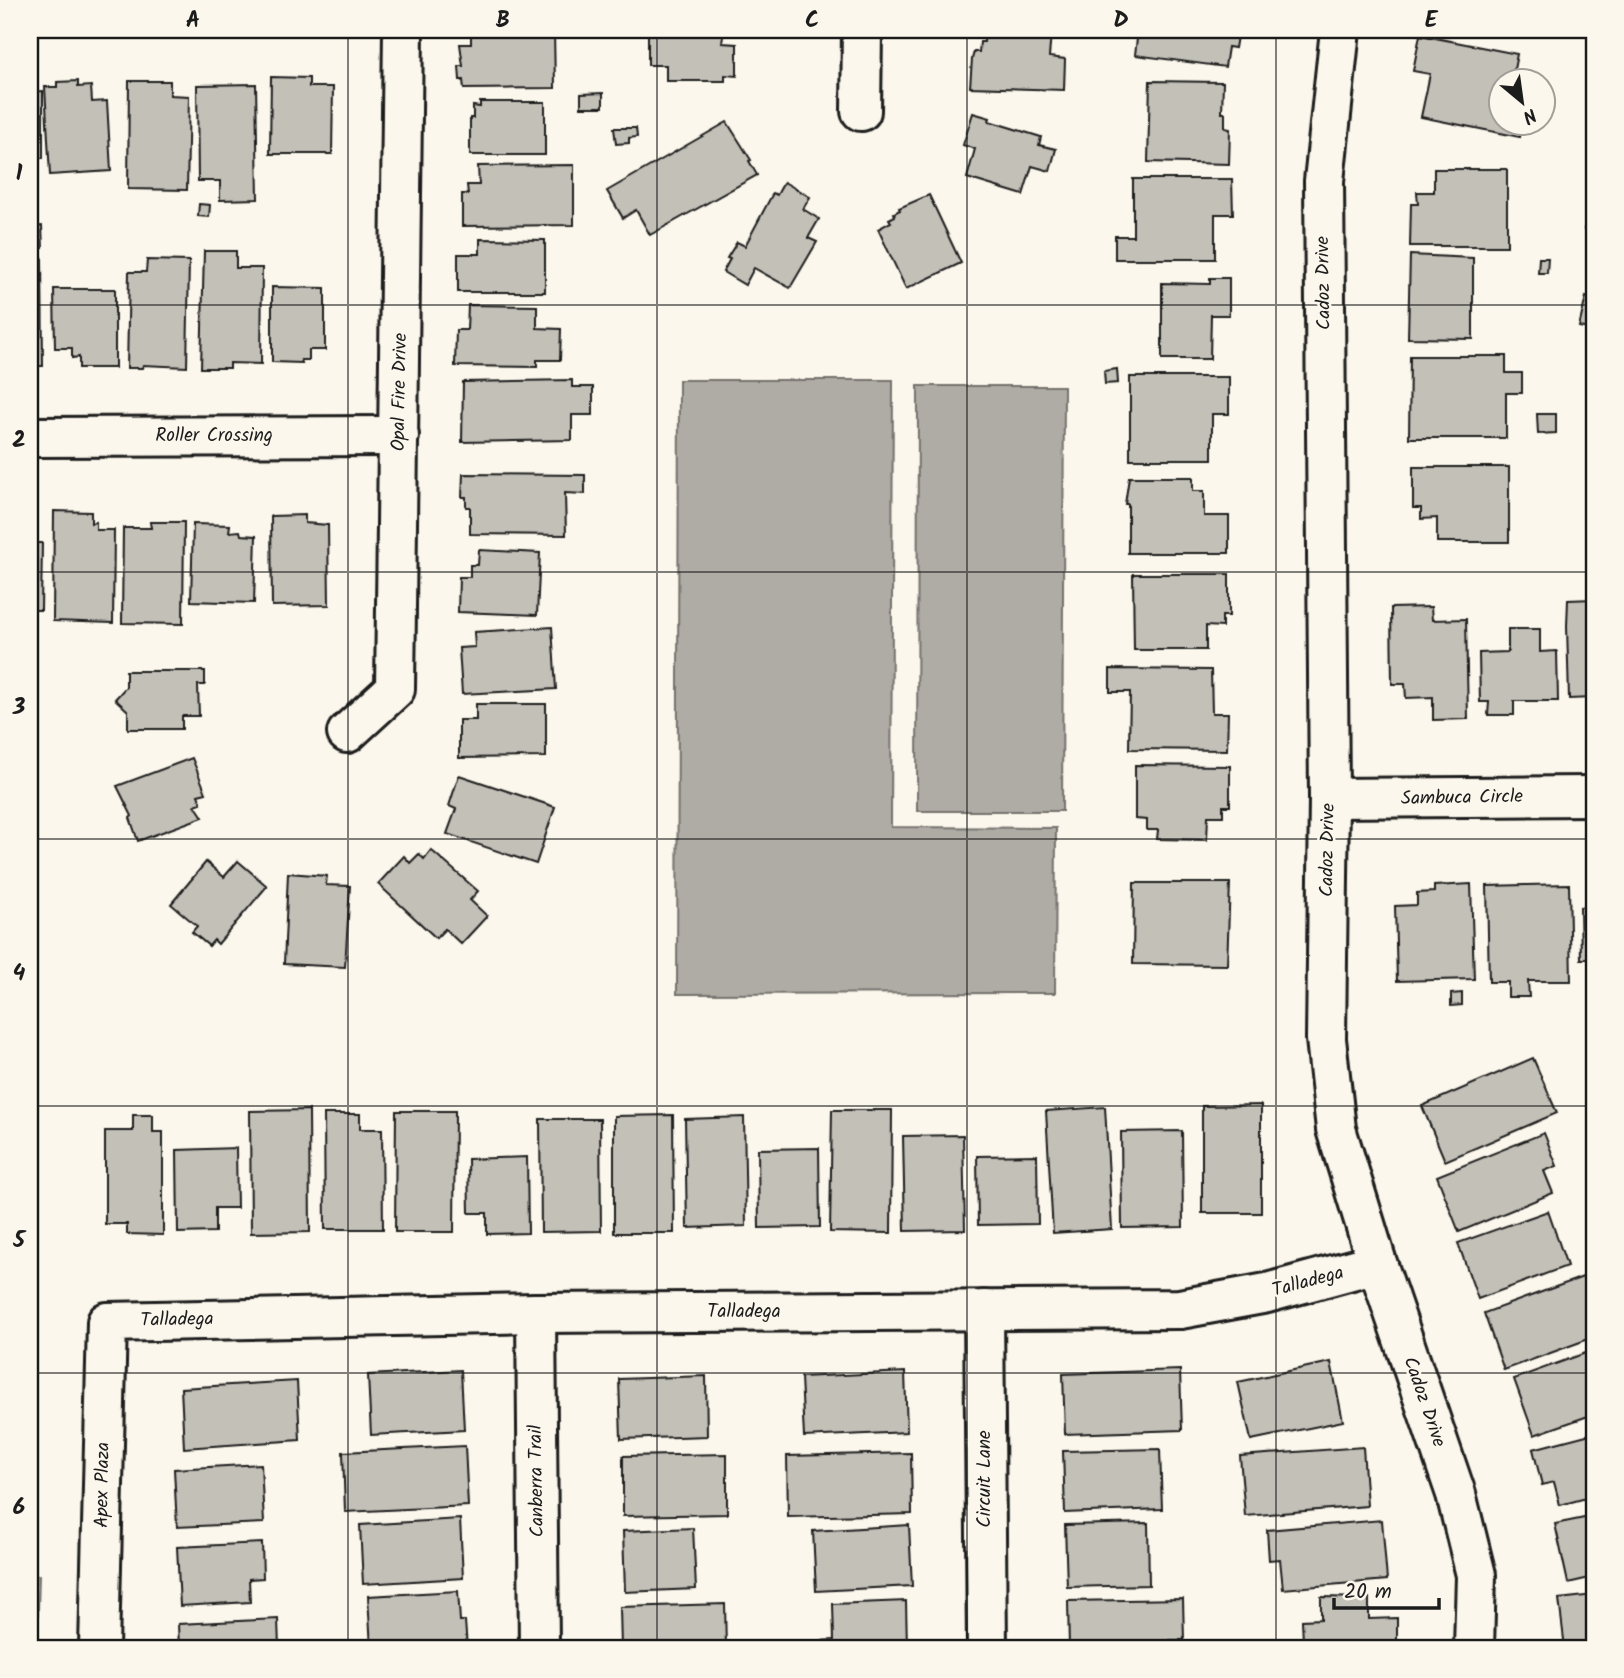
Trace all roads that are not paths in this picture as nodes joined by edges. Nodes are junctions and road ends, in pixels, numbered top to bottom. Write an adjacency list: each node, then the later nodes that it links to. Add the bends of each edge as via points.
1 (404, 30): 5 (street, Opal Fire Drive)
2 (862, 30): 4 (street)
3 (1340, 30): 9 (street, Cadoz Drive, via 1324,181)
4 (861, 111)
5 (399, 436): 6 (street, Roller Crossing); 7 (street, Opal Fire Drive, via 396,689)
6 (30, 437)
7 (347, 733)
8 (1594, 796): 9 (street, Sambuca Circle)
9 (1329, 798): 10 (street, Cadoz Drive, via 1327,1051 1336,1129)
10 (1377, 1263): 11 (street, Talladega, via 1267,1293 1180,1309); 17 (street, Cadoz Drive, via 1456,1494 1475,1576)
11 (984, 1310): 12 (street, Talladega); 16 (street, Circuit Lane)
12 (536, 1314): 13 (street, Talladega); 15 (street, Canberra Trail)
13 (107, 1322): 14 (street, Apex Plaza)
14 (99, 1648)
15 (539, 1648)
16 (987, 1648)
17 (1474, 1648)

